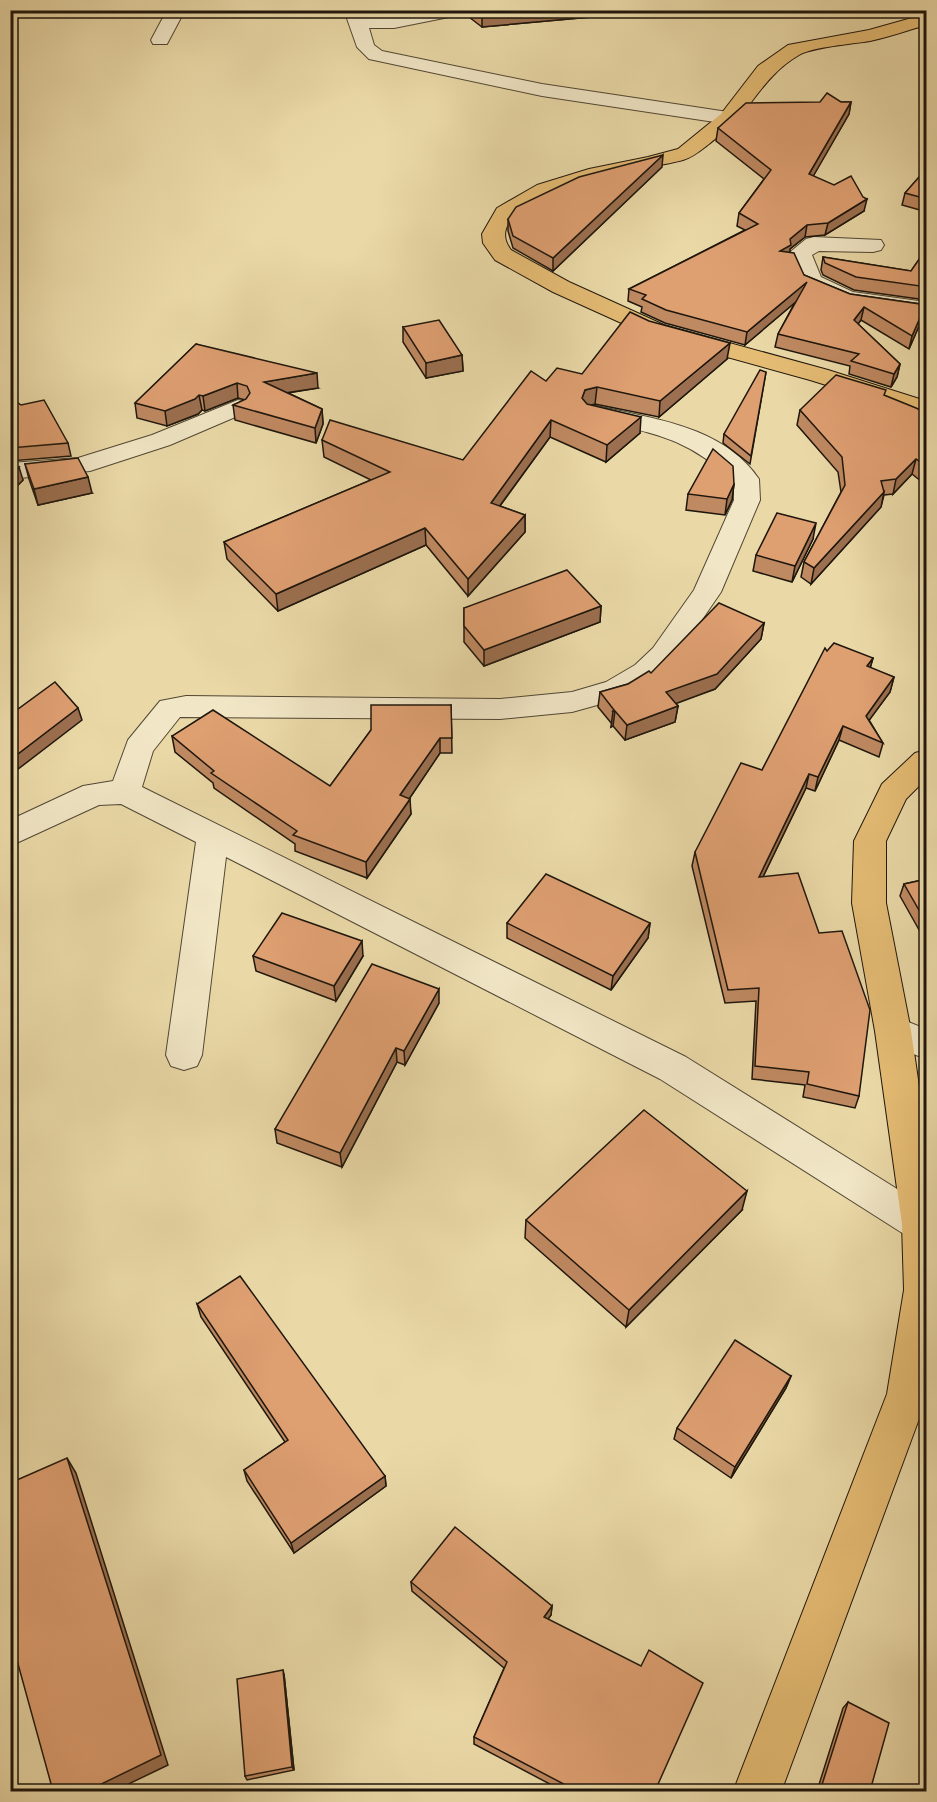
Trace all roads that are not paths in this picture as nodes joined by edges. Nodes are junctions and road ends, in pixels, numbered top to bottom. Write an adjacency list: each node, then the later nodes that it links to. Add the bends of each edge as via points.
1 (176, 10): 5 (street)
2 (459, 10): 3 (street, via 394,22)
3 (356, 17): 6 (street, via 366,47 376,55 542,90)
4 (927, 19): 6 (highway, via 871,35 795,49 765,69)
5 (160, 40)
6 (728, 118): 10 (highway, via 685,153 544,189 505,213 493,234 494,243 503,255 561,287 656,330)
7 (873, 245): 8 (street, via 814,244 800,253 812,281 848,298)
8 (927, 309)
9 (238, 407): 12 (street, via 161,440 81,466)
10 (927, 409)
11 (595, 413): 14 (street, via 670,431 704,445 746,479 747,500 707,592 663,655 645,672 616,690 572,702 500,709 171,708 139,747)
12 (10, 471)
13 (927, 761): 17 (highway, via 892,792 870,841 869,903)
14 (125, 792): 15 (street, via 94,794); 16 (street)
15 (10, 834)
16 (213, 835): 18 (street); 19 (street, via 674,1068)
17 (910, 1037): 19 (highway)
18 (184, 1055)
19 (921, 1224): 20 (highway, via 924,1290 908,1394)
20 (757, 1791)

